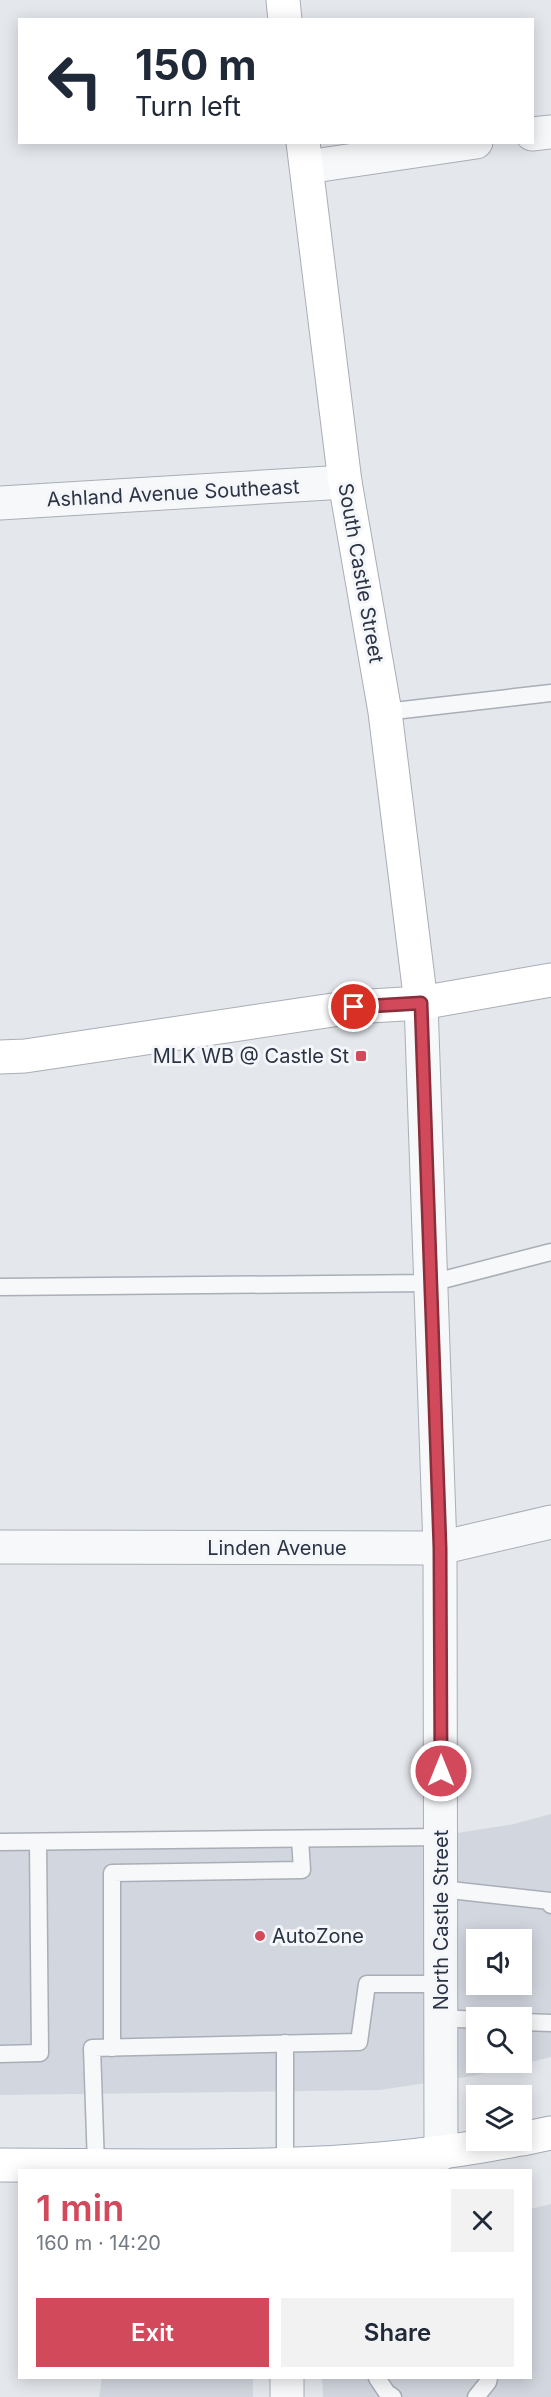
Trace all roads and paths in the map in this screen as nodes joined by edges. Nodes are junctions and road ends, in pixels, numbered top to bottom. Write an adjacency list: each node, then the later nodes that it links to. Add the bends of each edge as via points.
1 (283, 0): 2 (main road)
2 (285, 18)
3 (551, 132): 4 (street)
4 (534, 134)
5 (450, 144): 6 (street)
6 (305, 155): 7 (main road, South Castle Street)
7 (345, 482): 8 (street, Ashland Avenue Southeast); 10 (main road, South Castle Street)
8 (0, 503)
9 (551, 693): 10 (lane)
10 (385, 712): 12 (main road, South Castle Street)
11 (551, 980): 12 (main road)
12 (421, 1003): 13 (main road, via 354,1007); 15 (street, North Castle Street)
13 (0, 1057)
14 (551, 1252): 15 (lane)
15 (430, 1283): 16 (lane); 19 (street, North Castle Street)
16 (0, 1287)
17 (551, 1522): 19 (street, Linden Avenue)
18 (0, 1547): 19 (street, Linden Avenue)
19 (440, 1548): 20 (street, North Castle Street)
20 (441, 1838): 21 (lane); 24 (street, North Castle Street)
21 (300, 1839): 23 (lane); 32 (lane, via 302,1870 112,1873)
22 (0, 1842): 23 (lane)
23 (38, 1842): 33 (lane, via 40,2053)
24 (441, 1889): 25 (lane, via 550,1901); 26 (street, North Castle Street)
25 (551, 1905)
26 (441, 1984): 27 (street, North Castle Street); 31 (lane, via 367,1984 360,2042)
27 (441, 2018): 28 (lane); 37 (street, North Castle Street)
28 (466, 2019)
29 (532, 2022): 30 (lane)
30 (551, 2023)
31 (285, 2043): 32 (lane); 41 (lane)
32 (112, 2048): 39 (lane, via 92,2048)
33 (0, 2054)
34 (551, 2133): 35 (main road)
35 (532, 2137)
36 (479, 2151): 37 (main road)
37 (443, 2162): 40 (main road)
38 (0, 2165): 39 (main road)
39 (96, 2165): 41 (main road)
40 (340, 2166): 41 (main road)
41 (285, 2168)
42 (286, 2379): 45 (street)
43 (378, 2379): 46 (lane)
44 (489, 2379): 47 (lane)
45 (287, 2397)
46 (393, 2397)
47 (476, 2397)

